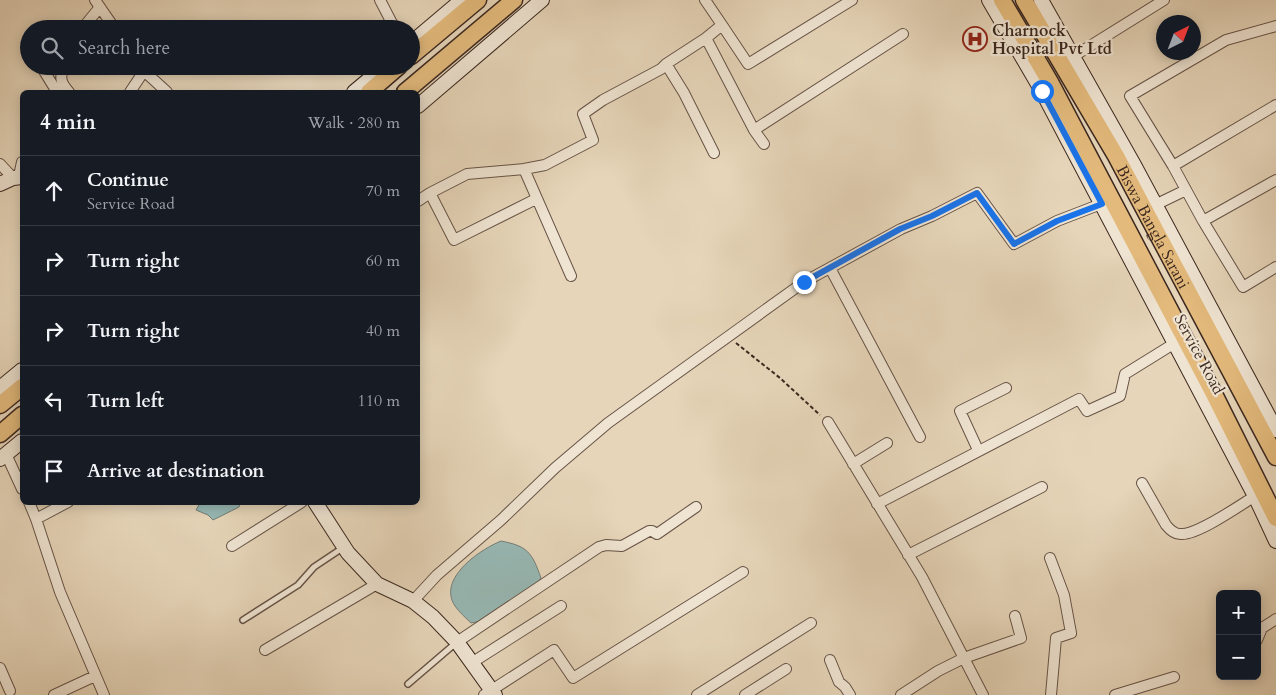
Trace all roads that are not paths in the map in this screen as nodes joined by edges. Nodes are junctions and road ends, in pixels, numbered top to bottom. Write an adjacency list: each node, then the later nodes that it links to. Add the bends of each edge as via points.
1 (380, 0): 18 (street)
2 (462, 0): 22 (street)
3 (478, 0): 24 (main road)
4 (514, 0): 39 (main road)
5 (542, 0): 40 (street)
6 (705, 0): 19 (street)
7 (852, 0): 19 (street, via 748,64)
8 (989, 0): 43 (street, Service Road)
9 (1002, 0): 43 (main road, Biswa Bangla Sarani, via 1050,82)
10 (1024, 0): 77 (main road, Biswa Bangla Sarani, via 1116,156)
11 (1041, 0): 25 (street, Service Road)
12 (1145, 0): 15 (street)
13 (1164, 0): 15 (street)
14 (97, 4): 16 (street); 17 (street)
15 (1152, 9): 25 (street)
16 (87, 20)
17 (109, 20)
18 (390, 20)
19 (722, 25): 23 (street)
20 (1276, 26): 47 (street, via 1226,40 1130,96)
21 (902, 34): 42 (street)
22 (420, 35)
23 (706, 38): 26 (street); 42 (street)
24 (420, 48)
25 (1074, 56): 57 (street, Service Road)
26 (666, 64): 45 (street); 48 (street, via 661,70 603,100 584,114 593,140 546,166)
27 (47, 75): 33 (street)
28 (60, 75): 34 (street)
29 (140, 75): 35 (street)
30 (149, 75): 36 (street)
31 (374, 75): 37 (street)
32 (389, 75): 38 (main road)
33 (56, 90)
34 (68, 90)
35 (131, 90)
36 (165, 90)
37 (356, 90)
38 (371, 90)
39 (407, 90)
40 (420, 104)
41 (1276, 105): 47 (street)
42 (754, 130): 44 (street)
43 (1068, 130): 56 (street, Service Road); 90 (main road, Biswa Bangla Sarani, via 1213,392)
44 (764, 144)
45 (714, 153)
46 (0, 164): 49 (street)
47 (1173, 166): 52 (street)
48 (524, 169): 53 (street, via 467,174); 54 (street)
49 (18, 177): 51 (street)
50 (1276, 180): 58 (street)
51 (0, 184)
52 (1186, 190): 57 (street); 58 (street)
53 (430, 193): 54 (street, via 454,240); 55 (street)
54 (536, 199): 61 (street)
55 (420, 200)
56 (1102, 204): 60 (street, via 1057,221 1014,244 977,193 900,229); 62 (street, Service Road)
57 (1156, 205): 70 (street, Service Road)
58 (1203, 221): 59 (street, via 1243,286)
59 (1276, 267)
60 (830, 268): 72 (street); 98 (street, via 804,282 608,423)
61 (571, 276)
62 (1175, 343): 75 (street, via 1125,374 1120,396 1087,411 1079,398); 82 (street, Service Road)
63 (20, 372): 64 (street)
64 (0, 388)
65 (1006, 388): 75 (street, via 960,411)
66 (20, 389): 67 (main road)
67 (0, 405)
68 (20, 417): 71 (main road)
69 (828, 422): 78 (street)
70 (1276, 430)
71 (0, 434)
72 (920, 437)
73 (20, 443): 76 (street)
74 (887, 443): 78 (street)
75 (978, 450): 83 (street)
76 (3, 457): 80 (street)
77 (1276, 457)
78 (853, 464): 83 (street)
79 (1142, 483): 82 (street, via 1166,525 1180,535 1202,527)
80 (20, 486)
81 (1042, 487): 94 (street)
82 (1255, 496): 91 (street, Service Road)
83 (877, 504): 94 (street)
84 (30, 505): 89 (street)
85 (62, 505): 89 (street)
86 (297, 505): 92 (street)
87 (317, 505): 93 (street)
88 (696, 507): 105 (street, via 657,534 652,531 622,546 600,547)
89 (36, 518): 112 (street, via 60,592)
90 (1276, 518)
91 (1276, 541)
92 (232, 546)
93 (344, 547): 97 (street); 102 (lane, via 314,567 287,592)
94 (908, 555): 107 (street)
95 (1050, 558): 124 (street, via 1064,596 1071,633 1056,638)
96 (743, 572): 115 (street, via 574,678 554,650)
97 (377, 584): 98 (street); 106 (street)
98 (412, 601): 105 (street)
99 (561, 606): 109 (street)
100 (1015, 616): 107 (street, via 1021,638)
101 (1276, 619): 104 (street, via 1262,628)
102 (243, 620)
103 (811, 623): 119 (street)
104 (1259, 635)
105 (457, 642): 109 (street); 114 (lane)
106 (265, 650)
107 (964, 658): 122 (street); 123 (street)
108 (830, 660): 121 (street, via 839,682)
109 (473, 662): 115 (street)
110 (0, 668): 116 (street)
111 (786, 669): 120 (street)
112 (94, 676): 117 (street); 118 (street)
113 (1174, 677): 125 (street)
114 (408, 684)
115 (490, 693)
116 (7, 694)
117 (54, 695)
118 (104, 695)
119 (696, 695)
120 (745, 695)
121 (850, 695)
122 (901, 695)
123 (982, 695)
124 (1051, 695)
125 (1115, 695)

